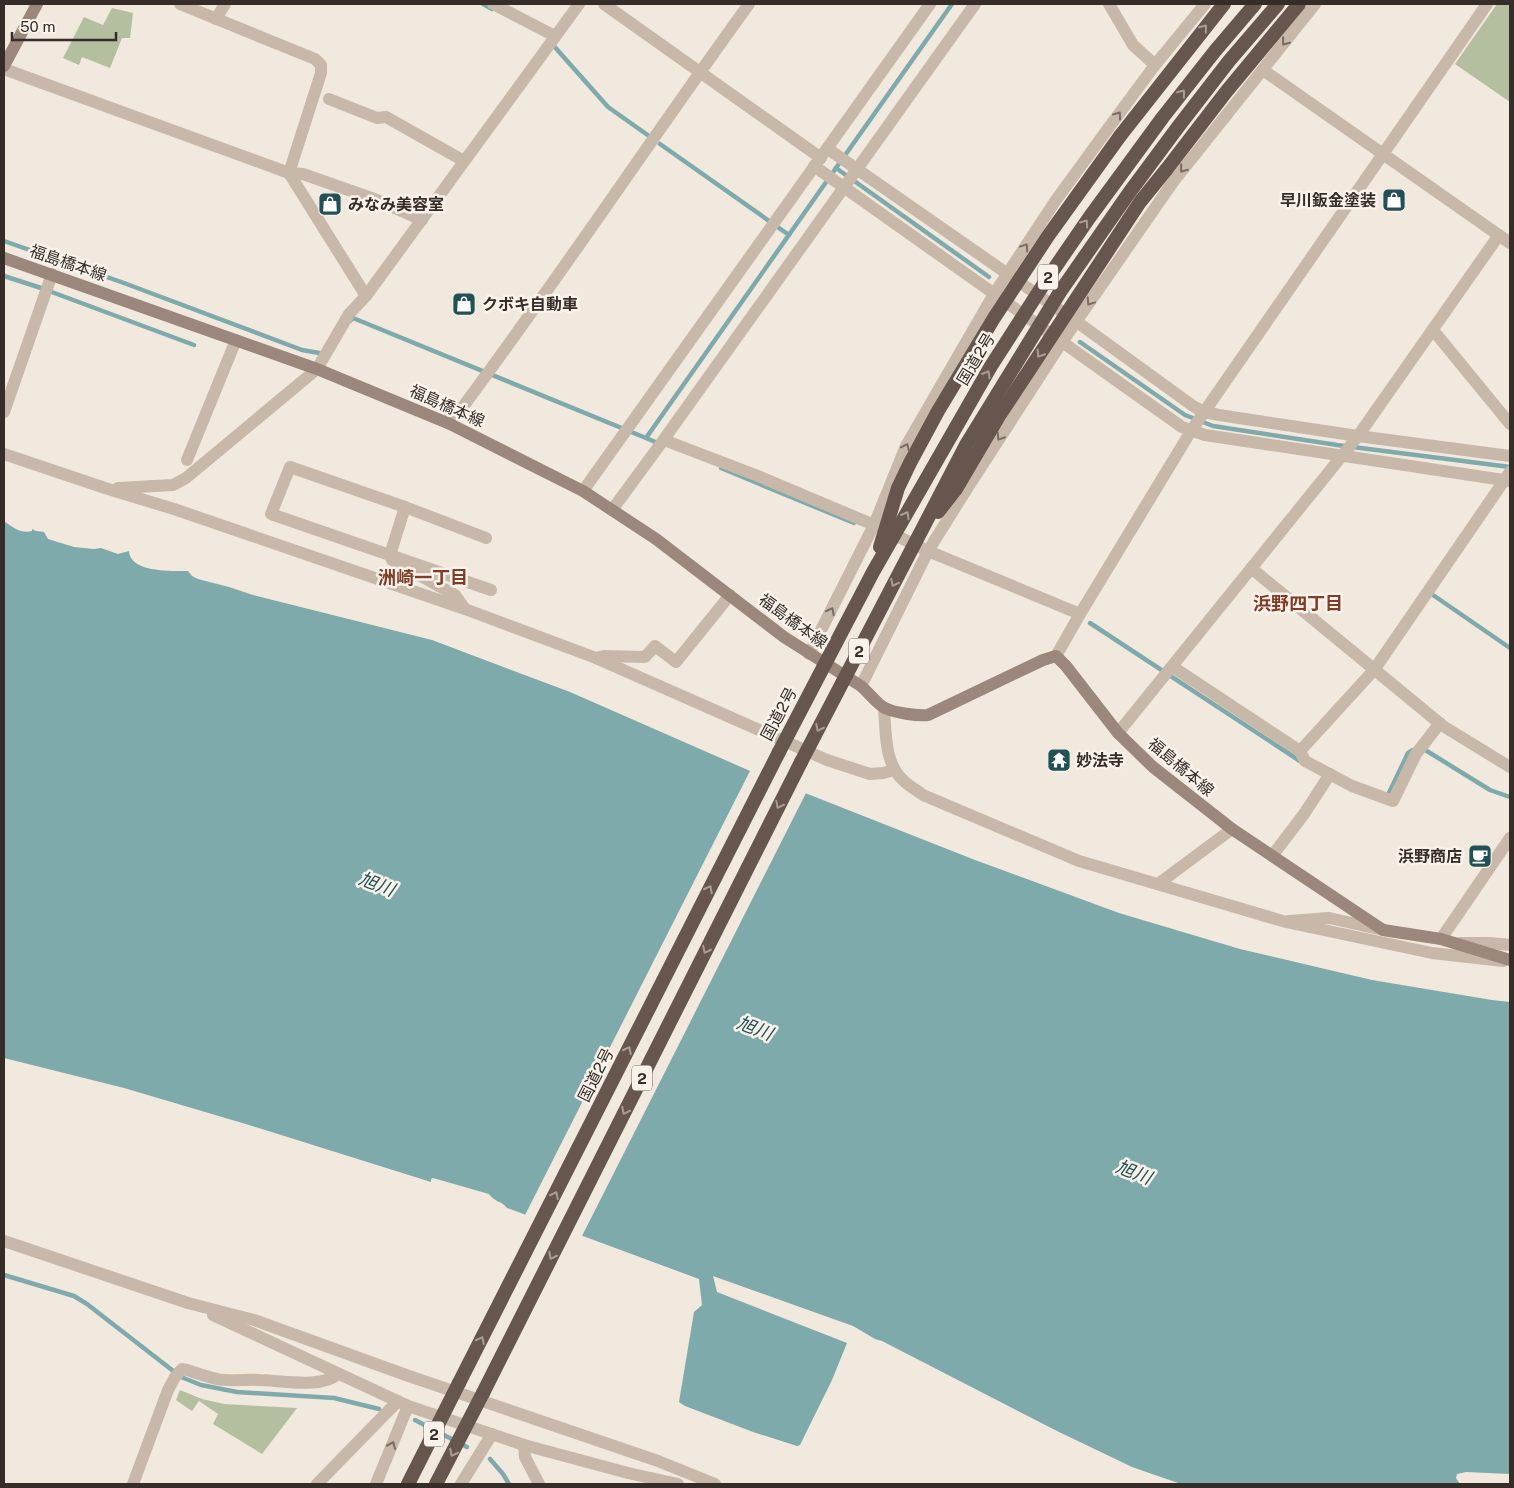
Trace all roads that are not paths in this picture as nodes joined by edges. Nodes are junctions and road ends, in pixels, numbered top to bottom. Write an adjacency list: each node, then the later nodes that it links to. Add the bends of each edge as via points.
1 (37, 4): 21 (main road)
2 (180, 4): 18 (street)
3 (225, 4): 18 (street)
4 (493, 4): 19 (street)
5 (579, 4): 19 (street)
6 (604, 4): 23 (street)
7 (749, 4): 23 (street)
8 (930, 4): 26 (street)
9 (975, 4): 29 (street)
10 (1109, 4): 20 (street, via 1133,45)
11 (1205, 4): 20 (street)
12 (1224, 4): 64 (highway, one-way to 12, bridge, via 898,488 938,411 994,318 1120,136)
13 (1255, 4): 64 (highway, 国道2号 / 2, one-way to 13, bridge, via 991,366 1051,274 1163,117)
14 (1278, 4): 60 (highway, 2, bridge, via 1178,127 1060,292 966,445)
15 (1299, 4): 60 (highway, one-way to 60, bridge, via 1140,202 999,416 956,489)
16 (1315, 4): 22 (street, one-way to 22)
17 (1487, 4): 25 (street)
18 (216, 19): 28 (street, via 315,59 321,65)
19 (555, 36): 27 (street)
20 (1155, 65): 35 (street, one-way to 20, via 1056,200)
21 (4, 68): 28 (street)
22 (1263, 70): 25 (street); 38 (street, one-way to 38, via 1173,182)
23 (699, 72): 26 (street); 45 (street)
24 (329, 99): 27 (street, via 377,118 386,117)
25 (1383, 154): 31 (street); 44 (street)
26 (821, 158): 29 (street); 29 (street, via 839,157); 55 (street)
27 (464, 161): 30 (street)
28 (289, 173): 30 (street, via 303,174 377,200); 37 (street)
29 (844, 176): 35 (street); 36 (street); 48 (street)
30 (422, 220): 37 (street)
31 (1499, 235): 32 (street); 39 (street)
32 (1510, 243)
33 (4, 258): 34 (main road, 福島橋本線)
34 (52, 274): 40 (main road, 福島橋本線); 43 (street)
35 (1007, 274): 36 (street); 38 (street)
36 (994, 294): 41 (street); 58 (street, one-way to 36, via 906,446)
37 (366, 296): 42 (street, via 349,314)
38 (1076, 322): 41 (street); 44 (street, via 1193,406)
39 (1433, 330): 46 (street); 47 (street)
40 (236, 340): 42 (main road, 福島橋本線); 52 (street)
41 (1062, 342): 44 (street, via 1182,427); 61 (street, one-way to 61)
42 (317, 369): 45 (main road, 福島橋本線); 54 (street, via 186,478 173,485)
43 (4, 412)
44 (1198, 421): 47 (street, via 1219,415); 49 (street, via 1205,435); 68 (street)
45 (450, 424): 55 (main road, 福島橋本線)
46 (1510, 424)
47 (1357, 438): 49 (street); 51 (street)
48 (662, 443): 57 (street); 58 (street, via 758,476)
49 (1345, 453): 53 (street); 63 (street)
50 (4, 454): 54 (street)
51 (1510, 456)
52 (187, 460)
53 (1509, 476): 72 (street)
54 (108, 489): 67 (street)
55 (583, 491): 57 (main road, 福島橋本線)
56 (405, 507): 59 (street); 62 (street); 62 (street, via 290,467 271,514)
57 (612, 510): 66 (main road, 福島橋本線)
58 (874, 525): 61 (street); 69 (street, one-way to 58)
59 (486, 538)
60 (916, 540): 102 (highway, 2, one-way to 102, bridge)
61 (928, 551): 68 (street); 74 (street)
62 (390, 555): 65 (street); 67 (street, via 392,560 455,595)
63 (1251, 568): 72 (street); 73 (street)
64 (873, 572): 101 (highway, 国道2号 / 2, one-way to 64, bridge, via 778,752)
65 (491, 590)
66 (730, 595): 69 (main road, 福島橋本線); 71 (street, via 676,662 655,646 645,657)
67 (465, 608): 71 (street)
68 (1080, 614): 70 (street)
69 (809, 654): 74 (main road, 福島橋本線)
70 (1056, 656): 75 (main road, via 928,715 916,716); 77 (main road, 福島橋本線)
71 (596, 658): 80 (street, via 827,760 870,774)
72 (1374, 670): 76 (street); 78 (street)
73 (1170, 671): 77 (street); 78 (street)
74 (861, 686): 75 (main road, 福島橋本線)
75 (884, 708): 80 (street, via 888,751)
76 (1440, 723): 79 (street); 81 (street, via 1420,748 1393,801)
77 (1118, 733): 82 (main road, 福島橋本線, via 1153,767)
78 (1300, 751): 81 (street, via 1305,760)
79 (1510, 767)
80 (894, 770): 85 (street, via 923,795 1079,861)
81 (1329, 777): 84 (street)
82 (1232, 829): 84 (main road, 福島橋本線); 85 (street)
83 (1510, 838): 88 (street)
84 (1272, 856): 87 (main road, 福島橋本線)
85 (1158, 884): 86 (street)
86 (1286, 922): 87 (street, via 1329,918); 91 (street, via 1432,953)
87 (1383, 930): 88 (main road, 福島橋本線)
88 (1441, 939): 89 (main road, 福島橋本線)
89 (1458, 943): 90 (street); 91 (main road, 福島橋本線)
90 (1510, 945)
91 (1510, 961)
92 (4, 1241): 93 (street)
93 (188, 1304): 94 (street); 106 (street, via 254,1320 658,1461)
94 (338, 1374): 95 (street); 98 (street, via 329,1380 312,1382 225,1380 182,1369 168,1390)
95 (403, 1404): 96 (street); 99 (street); 100 (street, one-way to 95)
96 (492, 1434): 97 (street); 103 (street)
97 (524, 1445): 104 (street, via 525,1457); 105 (street)
98 (133, 1484)
99 (317, 1484)
100 (376, 1484)
101 (408, 1484)
102 (436, 1484)
103 (462, 1484)
104 (539, 1484)
105 (678, 1484)
106 (715, 1484)

